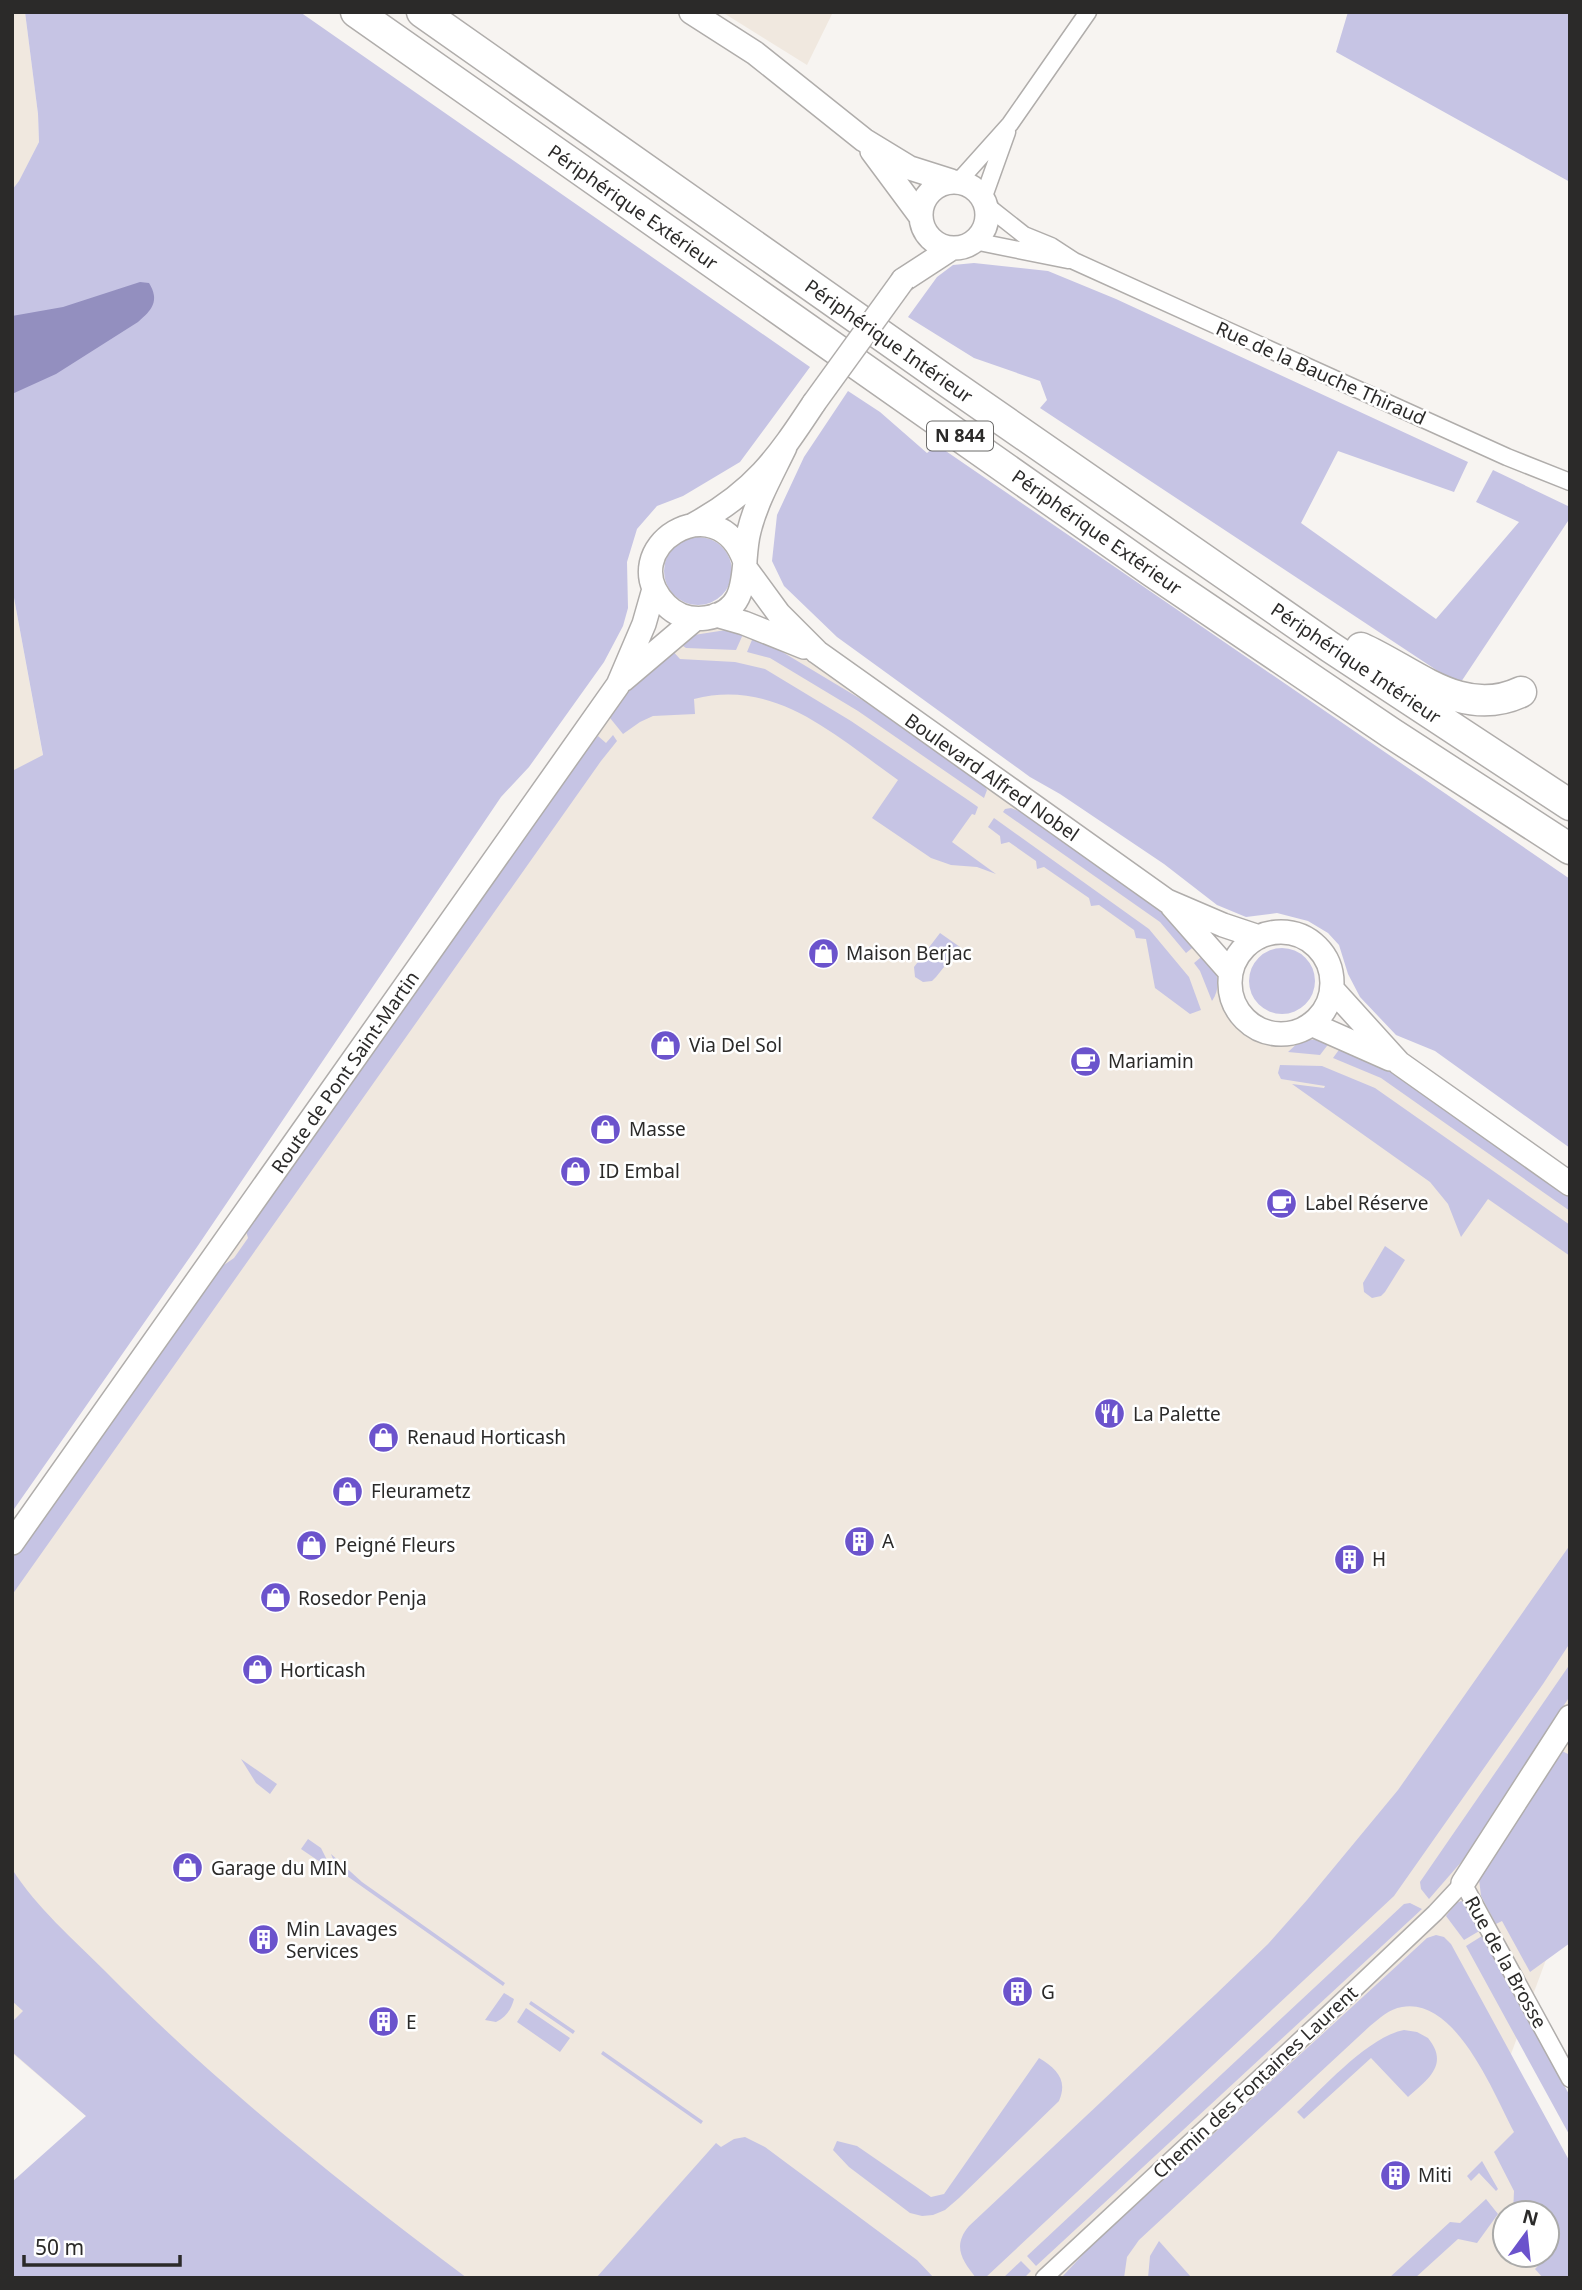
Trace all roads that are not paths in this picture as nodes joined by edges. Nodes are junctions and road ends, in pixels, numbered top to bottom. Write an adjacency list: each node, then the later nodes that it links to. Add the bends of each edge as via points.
1 (356, 12): 24 (highway, Périphérique Extérieur / N 844, via 1153,572)
2 (422, 12): 19 (highway, Périphérique Intérieur / N 844)
3 (691, 12): 6 (main road, via 755,53)
4 (1088, 12): 5 (street)
5 (1010, 124): 7 (street); 8 (street)
6 (864, 140): 7 (main road, via 910,168); 9 (main road)
7 (954, 181): 8 (main road, via 976,190); 9 (main road, via 941,184 925,197)
8 (984, 202): 10 (main road, via 986,225); 11 (street, Rue de la Bauche Thiraud, via 1024,235)
9 (923, 224): 10 (main road, via 941,245); 12 (main road)
10 (963, 245): 11 (street, Rue de la Bauche Thiraud, via 1013,248); 12 (main road)
11 (1074, 261): 14 (street, Rue de la Bauche Thiraud)
12 (903, 280): 13 (main road, bridge)
13 (785, 447): 15 (main road, via 753,484 719,511); 16 (main road, via 749,531)
14 (1570, 482)
15 (693, 524): 16 (main road, via 708,525 732,538); 17 (main road, via 673,531 658,547 651,570)
16 (745, 565): 18 (main road, via 744,583 735,601); 20 (main road, Boulevard Alfred Nobel, via 779,614)
17 (654, 589): 18 (main road, via 671,610 683,616); 21 (main road, Route de Pont Saint-Martin)
18 (706, 617): 20 (main road, Boulevard Alfred Nobel, via 744,623); 21 (main road, via 653,652)
19 (1301, 627): 22 (highway, via 1364,649 1464,699 1504,700); 23 (highway, Périphérique Intérieur / N 844)
20 (817, 652): 25 (main road, Boulevard Alfred Nobel)
21 (618, 685): 32 (main road, Route de Pont Saint-Martin)
22 (1521, 692)
23 (1570, 805)
24 (1570, 849)
25 (1167, 901): 26 (main road, Boulevard Alfred Nobel); 27 (main road, Boulevard Alfred Nobel)
26 (1259, 937): 27 (main road, via 1241,951); 28 (main road, via 1284,932 1307,939 1329,964)
27 (1231, 973): 29 (main road, via 1234,1002 1252,1024 1278,1034)
28 (1332, 989): 29 (main road, via 1325,1009); 30 (main road)
29 (1311, 1024): 30 (main road)
30 (1399, 1063): 31 (main road)
31 (1570, 1184)
32 (12, 1543)
33 (1570, 1717): 34 (main road)
34 (1462, 1882): 35 (street, Rue de la Brosse); 36 (street, Chemin des Fontaines Laurent, via 1323,2019)
35 (1570, 2079)
36 (1044, 2278)

